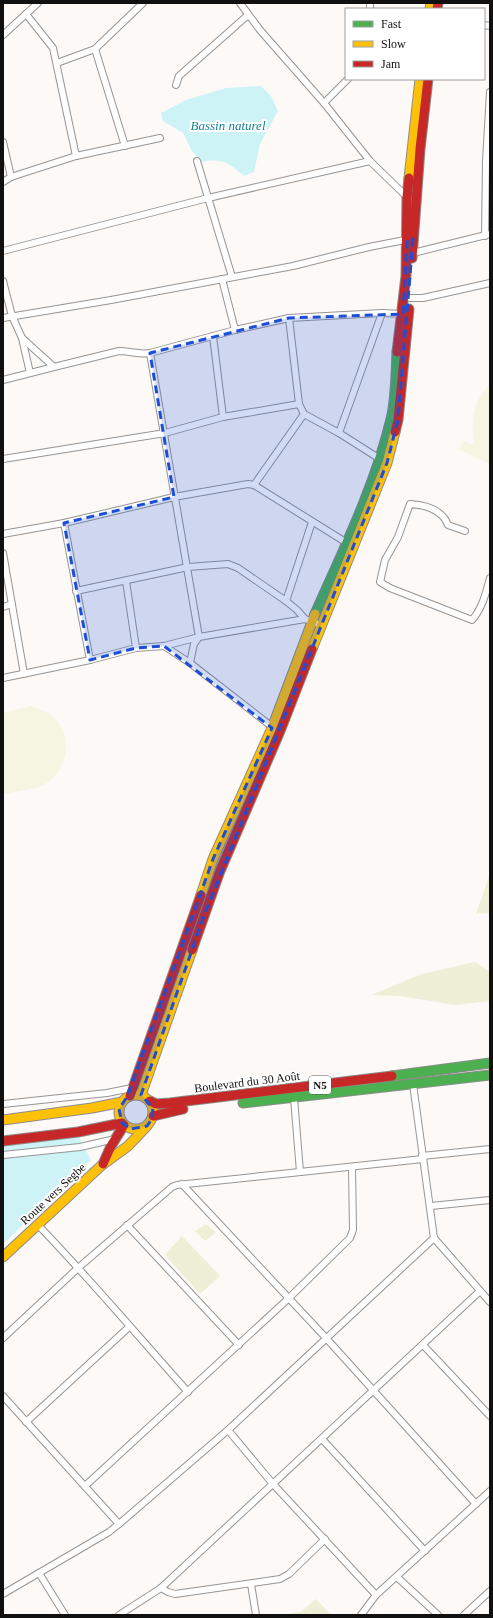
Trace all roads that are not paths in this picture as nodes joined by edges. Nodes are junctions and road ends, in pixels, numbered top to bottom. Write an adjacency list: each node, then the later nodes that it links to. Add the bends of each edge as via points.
1 (38, 3): 4 (street)
2 (143, 3): 7 (street)
3 (240, 3): 5 (street)
4 (26, 14): 6 (street); 8 (street, via 52,48)
5 (248, 15): 12 (street, via 179,76); 14 (street)
6 (3, 35)
7 (95, 49): 8 (street); 17 (street)
8 (57, 63): 18 (street)
9 (347, 80): 14 (street)
10 (420, 80): 25 (main road)
11 (428, 80): 27 (main road)
12 (176, 85)
13 (490, 92): 19 (street)
14 (324, 103): 21 (street)
15 (160, 138): 17 (street)
16 (3, 142): 22 (street)
17 (125, 146): 18 (street)
18 (76, 156): 22 (street)
19 (488, 160): 26 (street)
20 (197, 161): 24 (street)
21 (370, 161): 24 (street); 25 (street)
22 (11, 177): 23 (street)
23 (3, 182)
24 (208, 198): 28 (street); 30 (street)
25 (407, 198): 27 (main road)
26 (488, 235): 29 (street)
27 (410, 239): 29 (main road); 30 (street); 36 (main road)
28 (3, 251)
29 (413, 253): 34 (main road)
30 (232, 277): 31 (street)
31 (222, 279): 37 (street); 40 (street)
32 (3, 281): 37 (street)
33 (490, 283): 34 (street, via 423,298)
34 (410, 298): 70 (main road, via 398,420 387,463)
35 (382, 313): 36 (street); 39 (street); 51 (street)
36 (403, 314): 53 (main road, via 392,417)
37 (12, 316): 38 (street); 42 (street)
38 (3, 318)
39 (289, 318): 40 (street); 47 (street)
40 (235, 330): 41 (street)
41 (213, 336): 43 (street); 49 (street)
42 (22, 338): 44 (street); 45 (street)
43 (150, 353): 44 (street, via 119,351); 50 (street)
44 (54, 367): 45 (street)
45 (30, 373): 46 (street)
46 (3, 380)
47 (299, 404): 48 (street); 49 (street)
48 (304, 414): 51 (street); 54 (street)
49 (223, 417): 50 (street)
50 (165, 433): 52 (street); 55 (street)
51 (339, 433): 53 (street)
52 (3, 459)
53 (380, 459): 60 (main road)
54 (254, 485): 55 (street); 56 (street)
55 (174, 496): 57 (street); 62 (street)
56 (312, 522): 60 (street); 66 (street)
57 (64, 523): 59 (street); 65 (street)
58 (465, 531): 63 (street, via 448,526 446,519 438,511 424,505 410,504 398,537 384,560 380,582 472,620 485,595)
59 (3, 534)
60 (347, 542): 69 (main road)
61 (3, 553): 67 (street)
62 (188, 567): 64 (street); 66 (street, via 233,565); 71 (street)
63 (490, 578)
64 (126, 581): 65 (street); 73 (street)
65 (76, 590): 74 (street)
66 (286, 601): 69 (street)
67 (12, 604): 68 (street); 76 (street)
68 (3, 607)
69 (308, 620): 70 (street); 71 (street); 78 (main road)
70 (321, 625): 78 (main road)
71 (199, 637): 72 (street); 75 (street, via 194,644)
72 (164, 646): 73 (street); 75 (street)
73 (136, 648): 74 (street)
74 (90, 660): 76 (street)
75 (190, 663): 78 (street)
76 (24, 674): 77 (street)
77 (3, 678)
78 (276, 730): 82 (main road, via 213,859); 83 (main road, via 220,871)
79 (490, 1063): 85 (main road, Boulevard du 30 Août / N5, via 178,1102 156,1104)
80 (490, 1075): 81 (main road, Boulevard du 30 Août / N5)
81 (413, 1084): 84 (main road, Boulevard du 30 Août / N5); 96 (street)
82 (131, 1092): 83 (main road, N5); 86 (main road); 87 (street)
83 (141, 1096): 85 (main road, N5)
84 (294, 1098): 88 (main road, Boulevard du 30 Août / N5, via 182,1109); 99 (street)
85 (150, 1101): 88 (main road)
86 (122, 1102): 89 (main road); 90 (main road, via 118,1112)
87 (3, 1104)
88 (153, 1116): 91 (main road)
89 (3, 1120)
90 (123, 1124): 91 (main road, via 137,1130); 92 (main road, Route vers Segbe); 93 (main road)
91 (147, 1126): 97 (main road, Route vers Segbe, via 128,1146)
92 (115, 1140): 95 (street, via 80,1147); 97 (main road, Route vers Segbe)
93 (3, 1141)
94 (490, 1150): 96 (street)
95 (3, 1154)
96 (422, 1158): 98 (street); 102 (street)
97 (102, 1165): 103 (main road, Route vers Segbe)
98 (352, 1167): 99 (street); 109 (street, via 352,1234)
99 (300, 1172): 100 (street)
100 (182, 1184): 104 (street, via 172,1187); 109 (street)
101 (490, 1200): 102 (street)
102 (431, 1206): 105 (street)
103 (38, 1226): 106 (main road, Route vers Segbe); 107 (street)
104 (127, 1226): 107 (street); 114 (street)
105 (434, 1238): 108 (street); 113 (street)
106 (3, 1257)
107 (78, 1268): 111 (street); 112 (street)
108 (480, 1291): 110 (street); 115 (street)
109 (289, 1298): 113 (street); 114 (street)
110 (490, 1302)
111 (129, 1327): 117 (street); 120 (street)
112 (3, 1338)
113 (326, 1338): 116 (street); 121 (street)
114 (239, 1345): 117 (street)
115 (424, 1345): 116 (street); 119 (street)
116 (374, 1391): 122 (street); 126 (street)
117 (188, 1392): 124 (street)
118 (3, 1396): 120 (street)
119 (490, 1416)
120 (26, 1422): 124 (street)
121 (228, 1430): 123 (street); 127 (street)
122 (322, 1439): 123 (street); 129 (street)
123 (273, 1484): 128 (street); 133 (street)
124 (85, 1486): 127 (street)
125 (490, 1491): 126 (street)
126 (476, 1504): 129 (street)
127 (119, 1524): 130 (street)
128 (325, 1540): 132 (street, via 285,1578); 136 (street)
129 (425, 1551): 131 (street)
130 (39, 1573): 135 (street); 137 (street)
131 (397, 1576): 136 (street); 141 (street)
132 (251, 1584): 133 (street, via 175,1594); 139 (street)
133 (162, 1588): 138 (street)
134 (490, 1591): 142 (street)
135 (3, 1594)
136 (376, 1595): 140 (street)
137 (65, 1615)
138 (118, 1615)
139 (256, 1615)
140 (361, 1615)
141 (438, 1615)
142 (464, 1615)

